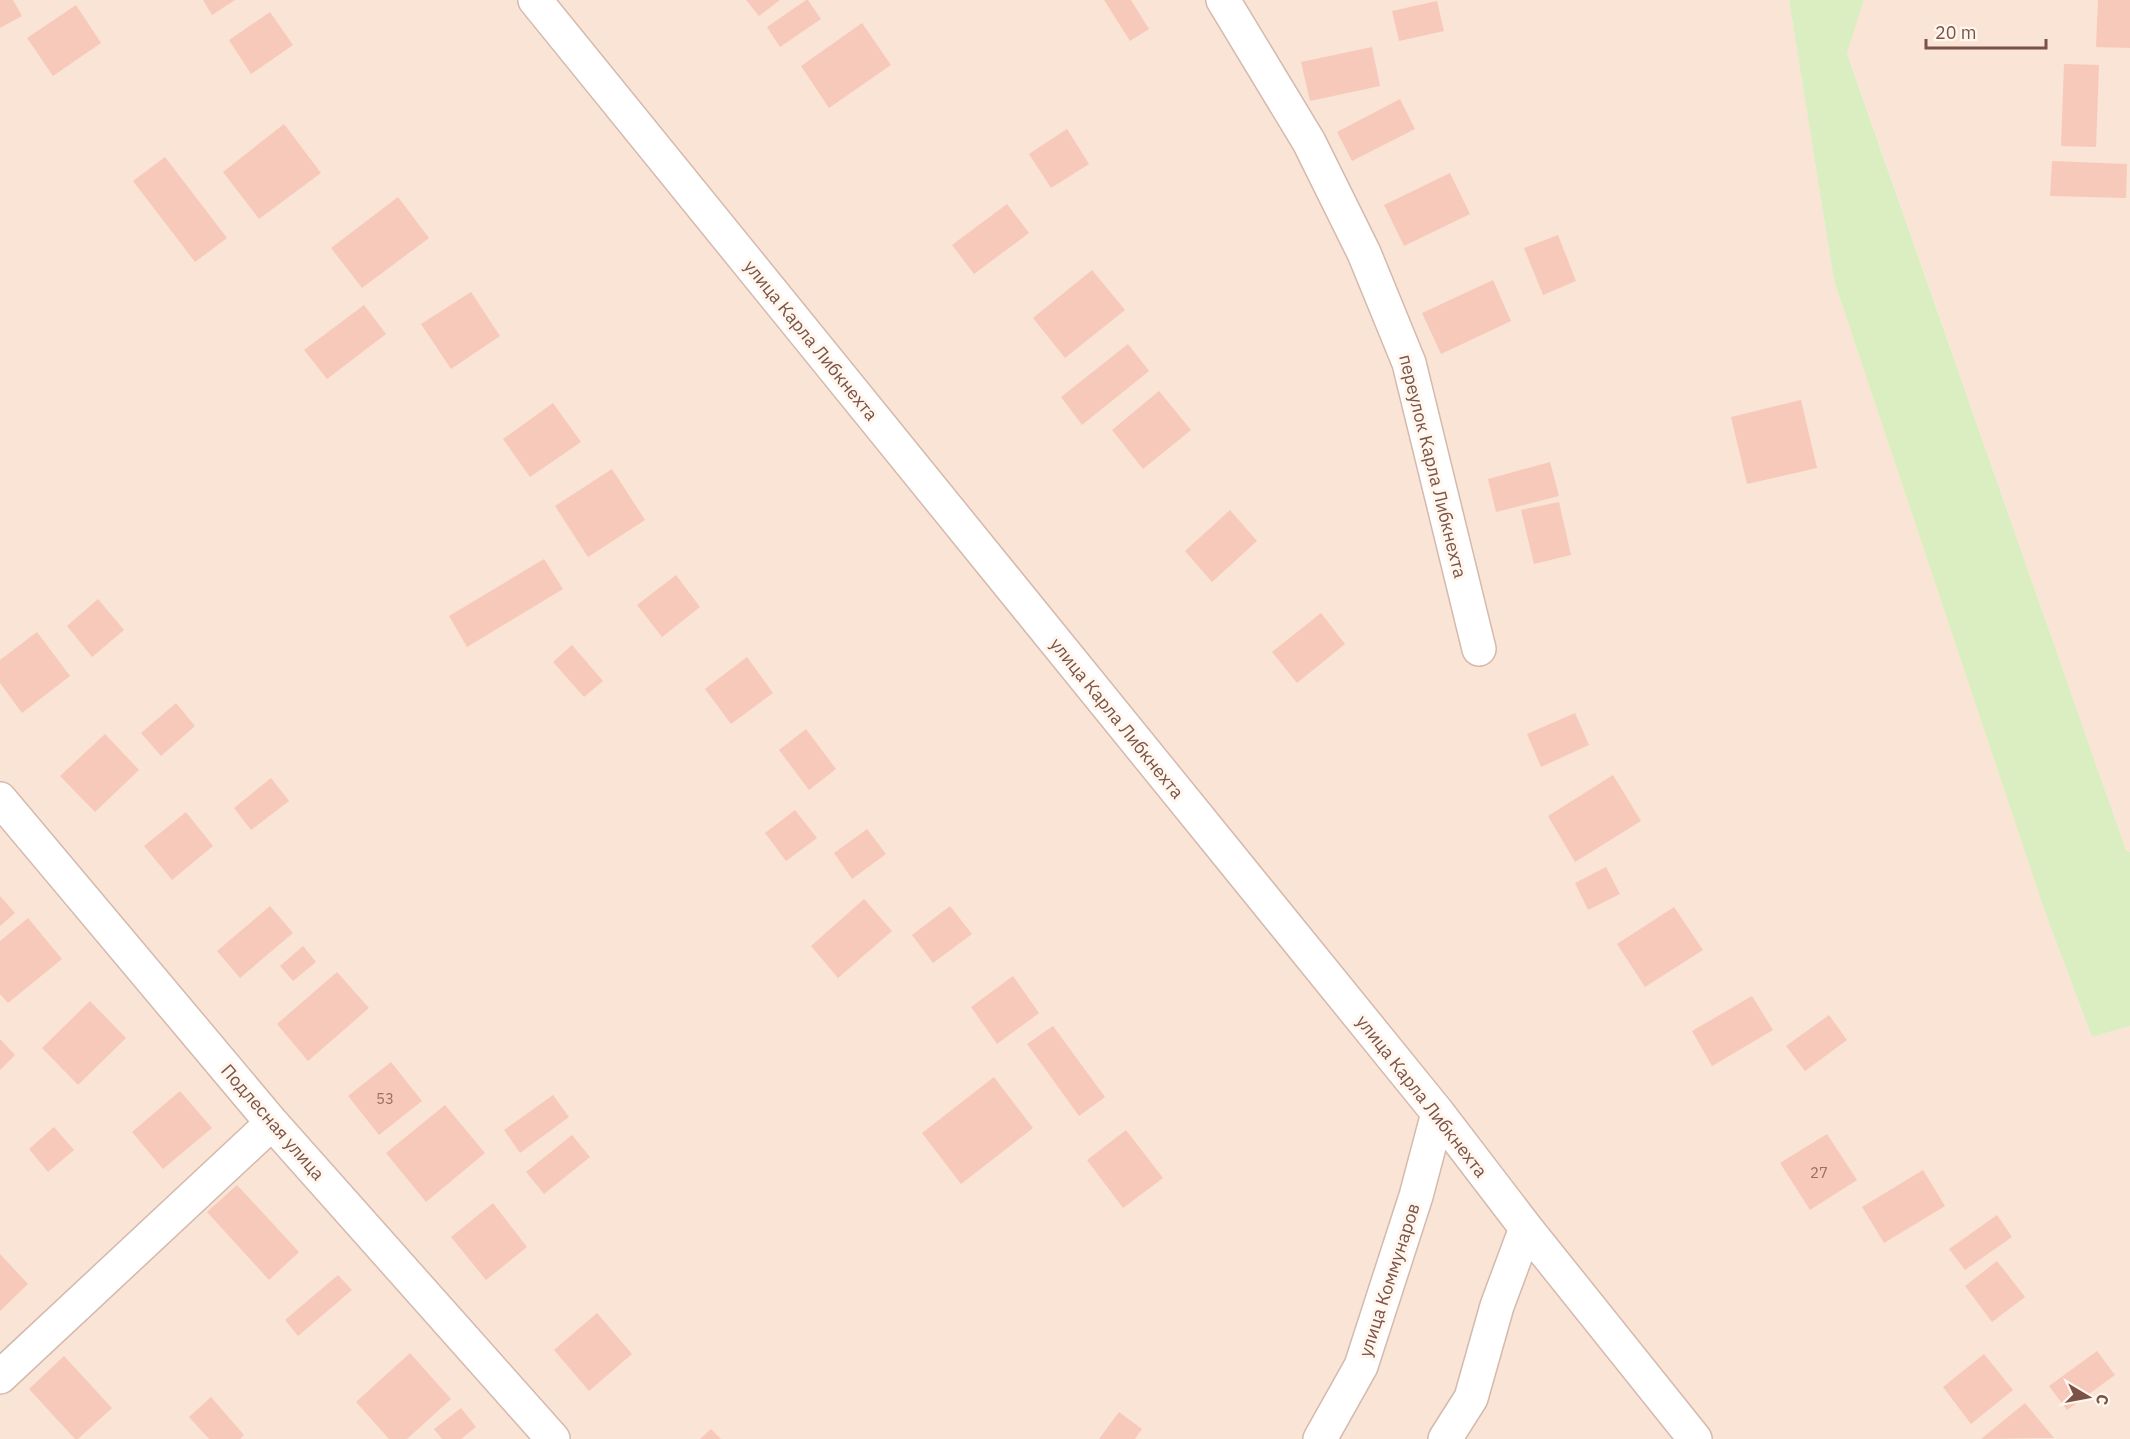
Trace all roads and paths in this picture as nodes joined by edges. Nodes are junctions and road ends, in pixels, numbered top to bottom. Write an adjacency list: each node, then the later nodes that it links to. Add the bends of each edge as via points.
1 (535, 0): 5 (street, улица Карла Либкнехта)
2 (1223, 0): 3 (street, переулок Карла Либкнехта, via 1309,142 1364,253 1409,363)
3 (1479, 650)
4 (0, 799): 6 (street, Подлесная улица)
5 (1438, 1113): 7 (street, улица Карла Либкнехта); 10 (street, улица Коммунаров, via 1416,1197 1361,1366)
6 (272, 1123): 8 (street); 9 (street, Подлесная улица)
7 (1526, 1228): 11 (street, via 1497,1306 1471,1398); 12 (street, улица Карла Либкнехта)
8 (0, 1377)
9 (554, 1439)
10 (1320, 1439)
11 (1445, 1439)
12 (1695, 1439)

